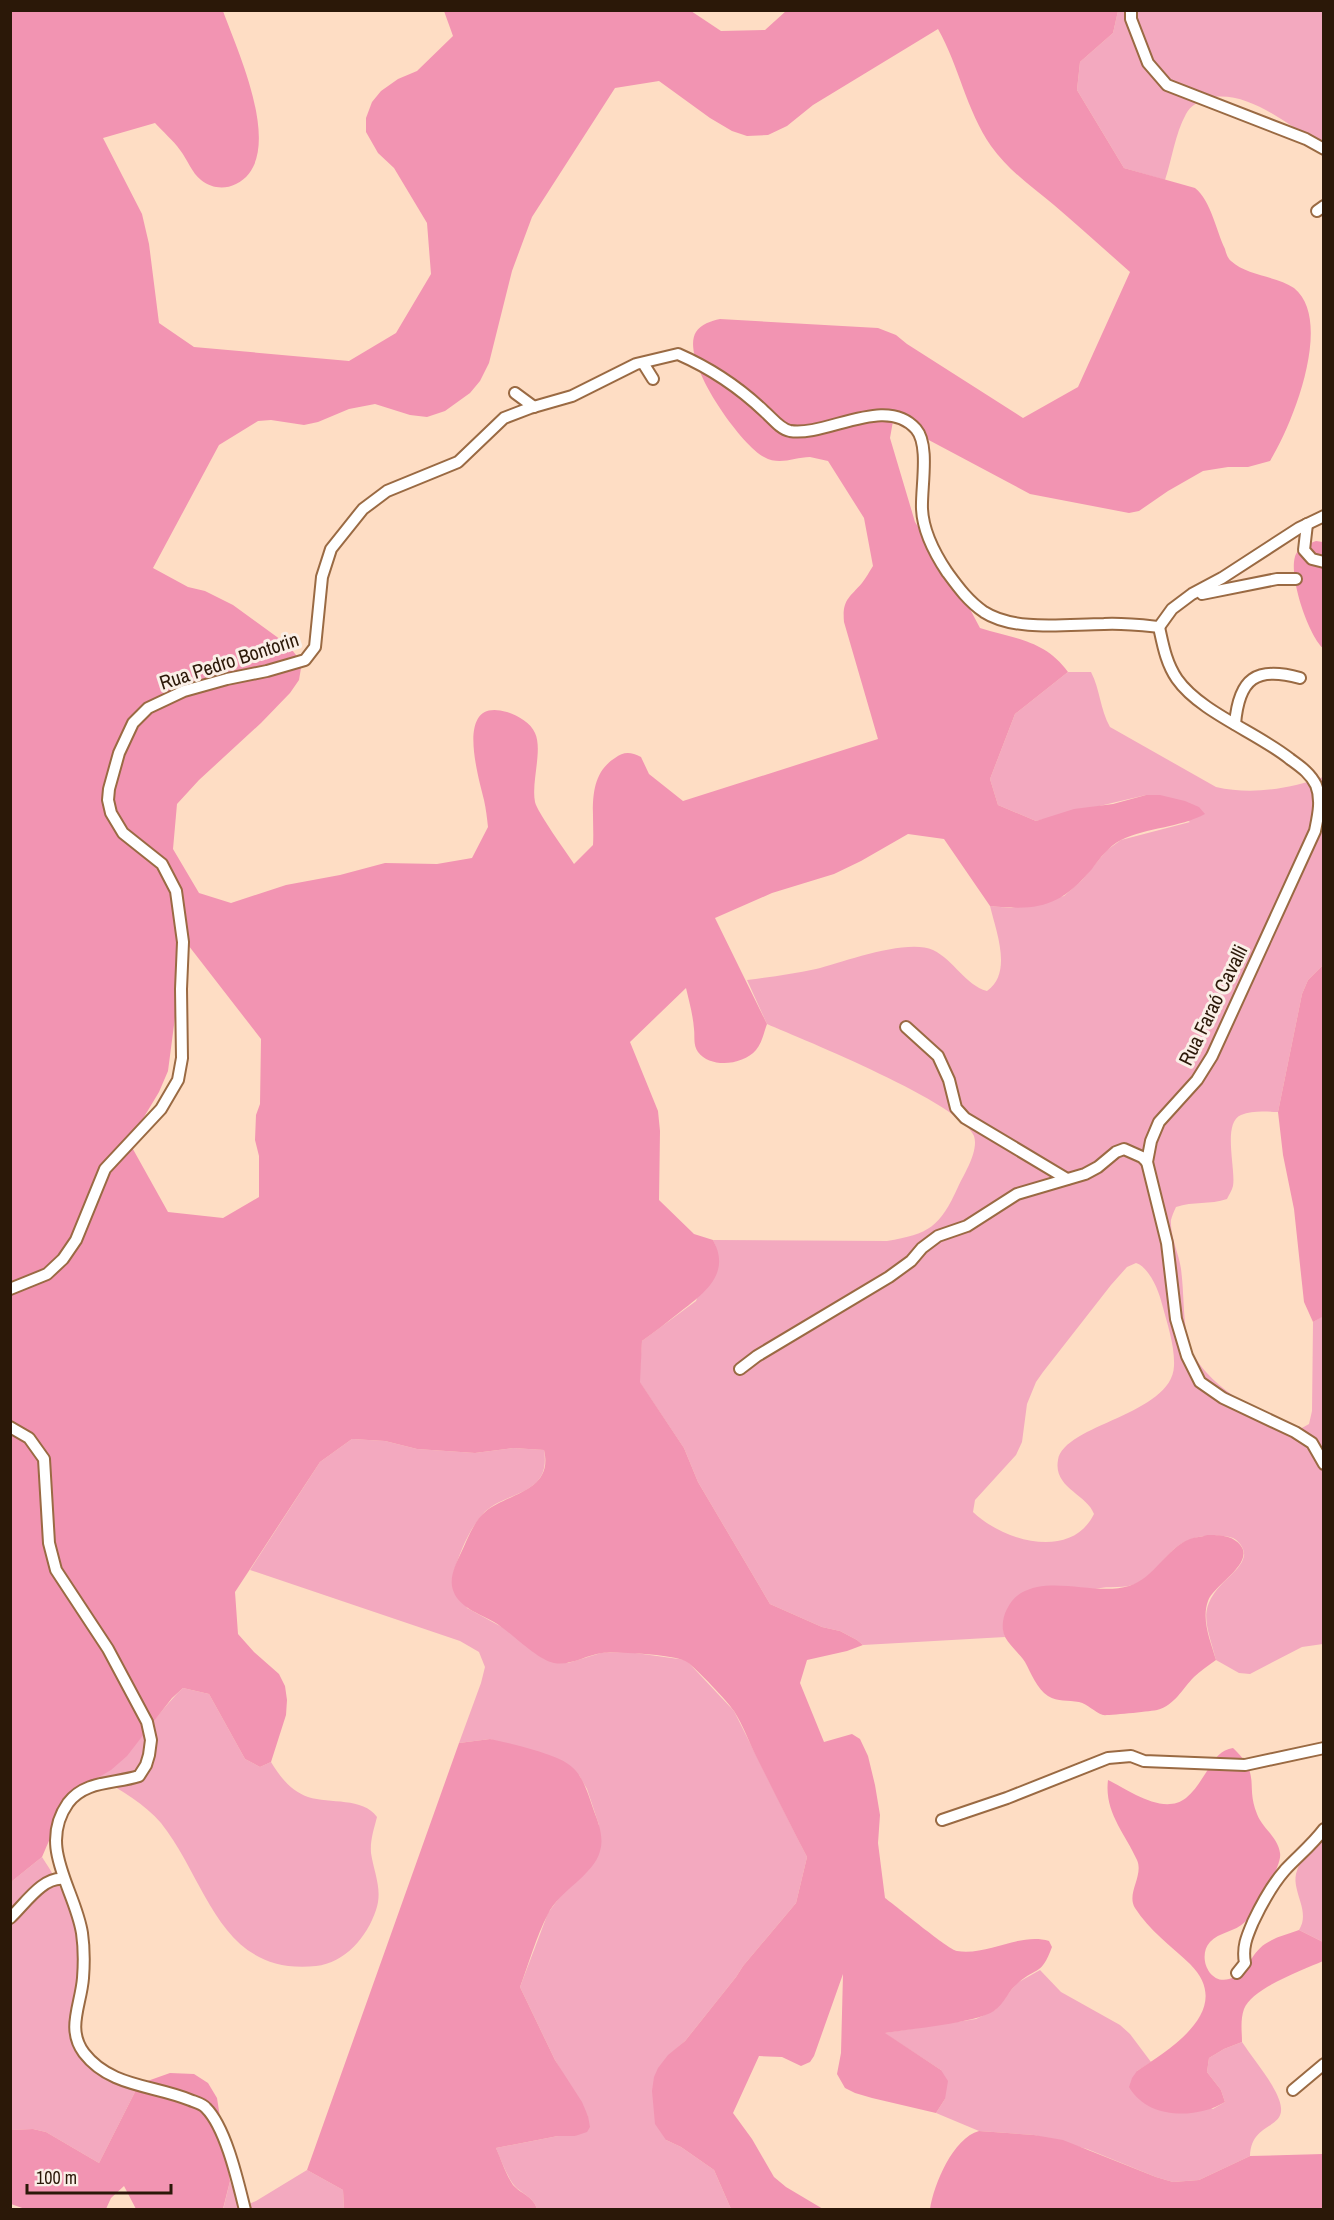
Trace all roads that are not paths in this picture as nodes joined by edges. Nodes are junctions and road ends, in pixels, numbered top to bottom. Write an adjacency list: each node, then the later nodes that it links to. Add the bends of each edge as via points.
1 (1131, 10): 2 (street, via 1148,63 1167,85)
2 (1323, 149)
3 (644, 363): 4 (street); 6 (street, Rua Pedro Bontorin, via 572,396); 12 (street, Rua Pedro Bontorin, via 678,354 750,398 789,431 813,430 868,417 905,419 917,430 923,444 922,515 930,540 969,600 985,613 1044,626)
4 (653, 379)
5 (515, 393): 6 (street)
6 (534, 407): 19 (street, Rua Pedro Bontorin, via 504,418 458,462 404,482 363,509 331,549 322,577 315,647 305,660 183,691 148,708 133,723 119,753 108,800 123,833 162,864 176,891 183,942 182,1058 178,1080 161,1109 105,1169 76,1240 63,1259 47,1274)
7 (1323, 516): 8 (street)
8 (1307, 524): 9 (street, via 1304,550 1312,559); 11 (street)
9 (1323, 562)
10 (1296, 579): 11 (street, via 1215,590)
11 (1185, 599): 12 (street)
12 (1159, 627): 14 (street, Rua Faraó Cavalli, via 1166,658 1178,680 1201,702)
13 (1300, 678): 14 (street, via 1265,674 1248,680)
14 (1235, 724): 15 (street, Rua Faraó Cavalli, via 1307,772 1316,786)
15 (1321, 812): 17 (street, Rua Faraó Cavalli, via 1212,1056 1197,1080 1159,1122)
16 (906, 1027): 18 (street, via 938,1056 956,1108 965,1118)
17 (1147, 1162): 18 (street, via 1124,1149 1085,1174); 22 (street, Rua Faraó Cavalli, via 1167,1243 1176,1319 1200,1382 1223,1398 1312,1443)
18 (1067, 1179): 20 (street, via 1017,1194 967,1226 938,1236 889,1277)
19 (10, 1289)
20 (740, 1369)
21 (10, 1427): 26 (street, via 29,1438 44,1460 49,1543 56,1570 108,1649 150,1730 149,1755 139,1776 88,1787 68,1803 57,1834 57,1859)
22 (1323, 1464)
23 (1323, 1748): 24 (street, via 1245,1765 1144,1761 1131,1756 1108,1758)
24 (942, 1820)
25 (1323, 1829): 28 (street, via 1266,1895 1246,1938 1245,1963)
26 (64, 1879): 27 (street, via 47,1881); 31 (street, via 82,1934 83,1979 74,2025 79,2046 114,2077 206,2107 225,2142)
27 (10, 1918)
28 (1237, 1973)
29 (1323, 2064): 30 (street)
30 (1293, 2090)
31 (245, 2210)

